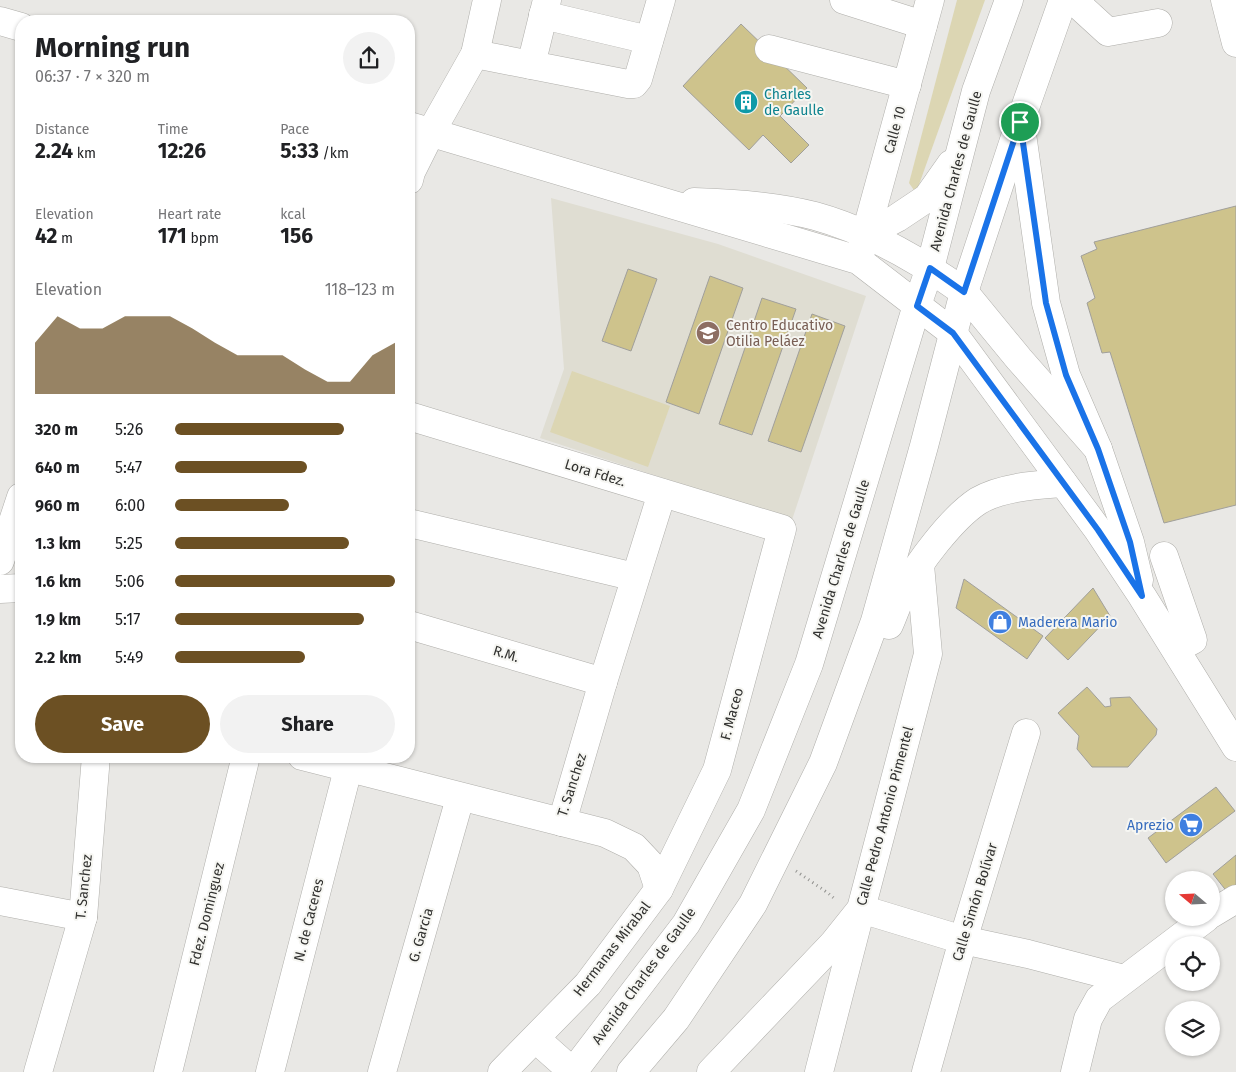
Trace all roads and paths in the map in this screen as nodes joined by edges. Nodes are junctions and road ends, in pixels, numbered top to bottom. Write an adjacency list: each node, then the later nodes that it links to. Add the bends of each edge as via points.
1 (487, 0): 16 (street)
2 (661, 0): 13 (street)
3 (844, 0): 9 (street)
4 (1009, 0): 21 (street, Avenida Charles de Gaulle, via 976,91)
5 (1064, 0): 19 (street)
6 (1072, 0): 11 (street, via 1108,32)
7 (1225, 0): 14 (street)
8 (545, 8): 13 (street); 17 (street)
9 (926, 13): 18 (street, Calle 10)
10 (0, 21): 12 (street)
11 (1158, 23)
12 (15, 25)
13 (649, 40): 17 (street, via 634,84)
14 (1236, 43)
15 (769, 49): 18 (street)
16 (475, 54): 17 (street); 20 (street)
17 (531, 65)
18 (907, 85): 24 (street, Calle 10)
19 (1020, 122): 27 (street); 31 (street, via 1046,303 1066,375)
20 (420, 129): 22 (street); 23 (street)
21 (961, 150): 24 (street, via 927,198); 26 (street, Avenida Charles de Gaulle)
22 (415, 153)
23 (655, 201): 24 (street, via 744,204 815,216); 25 (street)
24 (866, 234): 25 (street, Calle 10); 26 (street)
25 (858, 260): 28 (street)
26 (930, 268): 27 (street); 28 (street, Avenida Charles de Gaulle)
27 (964, 292): 29 (street); 31 (street)
28 (917, 306): 29 (street); 71 (street, Avenida Charles de Gaulle, via 809,664 751,810 686,924)
29 (953, 333): 32 (street); 51 (street, via 875,621)
30 (415, 418): 33 (street, Lora Fdez.)
31 (1098, 449): 42 (street, via 1130,542)
32 (1064, 483): 38 (street, via 1003,491 978,501 953,524); 42 (street)
33 (662, 493): 36 (street, Lora Fdez.); 39 (street, T. Sanchez)
34 (15, 515): 37 (street)
35 (415, 524): 39 (street)
36 (782, 529): 56 (street, F. Maceo, via 717,770)
37 (0, 561)
38 (920, 565): 51 (street, via 904,590 837,749); 60 (street, Calle Pedro Antonio Pimentel, via 928,654)
39 (635, 577): 45 (street, T. Sanchez)
40 (15, 588): 41 (street)
41 (0, 589)
42 (1144, 599): 44 (street); 44 (street, via 1164,556 1193,640)
43 (415, 627): 45 (street, R.M.)
44 (1176, 649): 47 (street)
45 (603, 682): 54 (street, T. Sanchez)
46 (1026, 733): 63 (street, Calle Simón Bolívar)
47 (1236, 747)
48 (95, 763): 61 (street, T. Sanchez)
49 (244, 763): 67 (street, Fdez. Dominguez)
50 (327, 763): 52 (street, T. Sanchez)
51 (823, 763): 55 (street)
52 (348, 769): 53 (street, T. Sanchez); 68 (street, N. de Caceres)
53 (460, 798): 54 (street, T. Sanchez); 69 (street, G. Garcia)
54 (562, 822): 56 (street, via 605,833 634,847 651,865)
55 (776, 858): 60 (path); 72 (street, via 753,904 676,1019)
56 (659, 889): 65 (street, Hermanas Mirabal)
57 (1236, 899): 59 (street)
58 (0, 901): 61 (street)
59 (1220, 909)
60 (857, 914): 63 (street); 73 (street, Calle Pedro Antonio Pimentel, via 833,944); 74 (street)
61 (82, 917): 66 (street, T. Sanchez)
62 (1195, 926): 64 (street)
63 (963, 940): 64 (street); 75 (street, Calle Simón Bolívar)
64 (1124, 978): 76 (street, via 1099,999 1088,1019)
65 (552, 1035): 70 (street, Hermanas Mirabal); 71 (street)
66 (38, 1072)
67 (168, 1072)
68 (270, 1072)
69 (382, 1072)
70 (502, 1072)
71 (573, 1072)
72 (631, 1072)
73 (711, 1072)
74 (819, 1072)
75 (926, 1072)
76 (1075, 1072)

